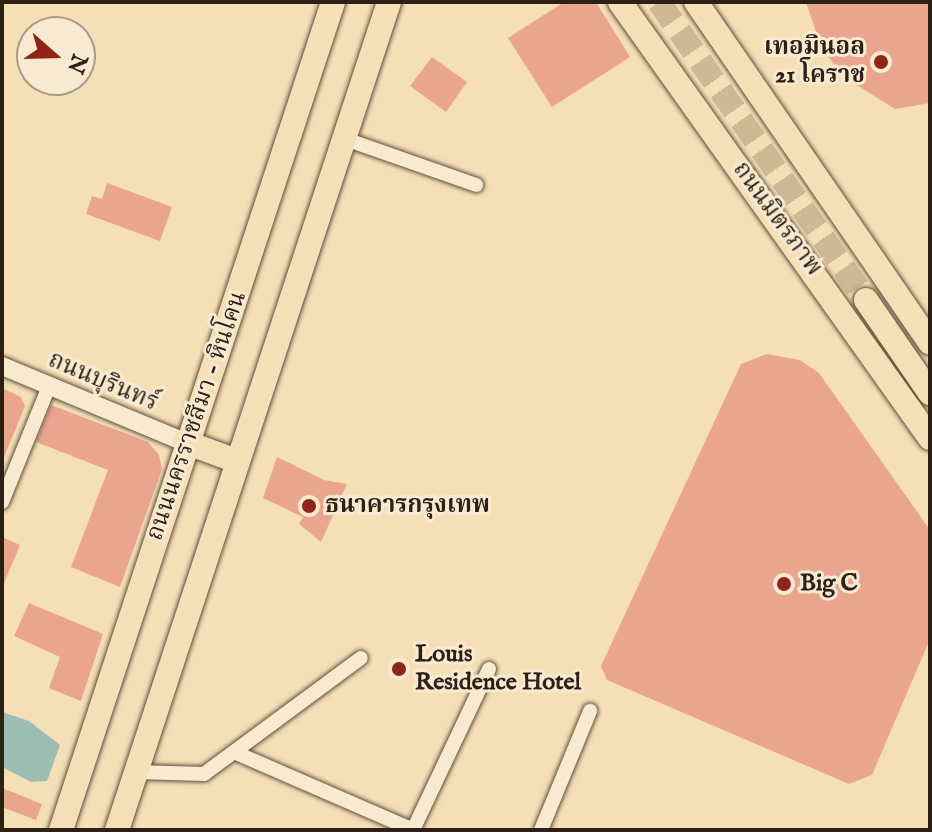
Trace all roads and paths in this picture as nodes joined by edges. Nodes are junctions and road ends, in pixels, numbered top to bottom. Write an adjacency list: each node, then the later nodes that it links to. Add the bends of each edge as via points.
1 (333, 2): 13 (main road, ถนนนครราชสีมา - หินโคน)
2 (389, 2): 5 (main road)
3 (620, 2): 12 (main road, ถนนมิตรภาพ)
4 (696, 2): 8 (main road)
5 (345, 139): 6 (street); 14 (main road)
6 (476, 185)
7 (866, 300): 11 (main road)
8 (930, 342)
9 (2, 366): 10 (street, ถนนบุรินทร์)
10 (50, 384): 13 (street, ถนนบุรินทร์); 15 (street)
11 (930, 393)
12 (930, 438)
13 (185, 442): 14 (main road); 21 (main road, ถนนนครราชสีมา - หินโคน)
14 (237, 461): 20 (main road)
15 (2, 502)
16 (361, 658): 19 (street)
17 (489, 669): 23 (street)
18 (590, 711): 24 (street)
19 (234, 752): 20 (street, via 204,774); 23 (street)
20 (136, 772): 22 (main road)
21 (61, 830)
22 (117, 830)
23 (413, 830)
24 (541, 830)

